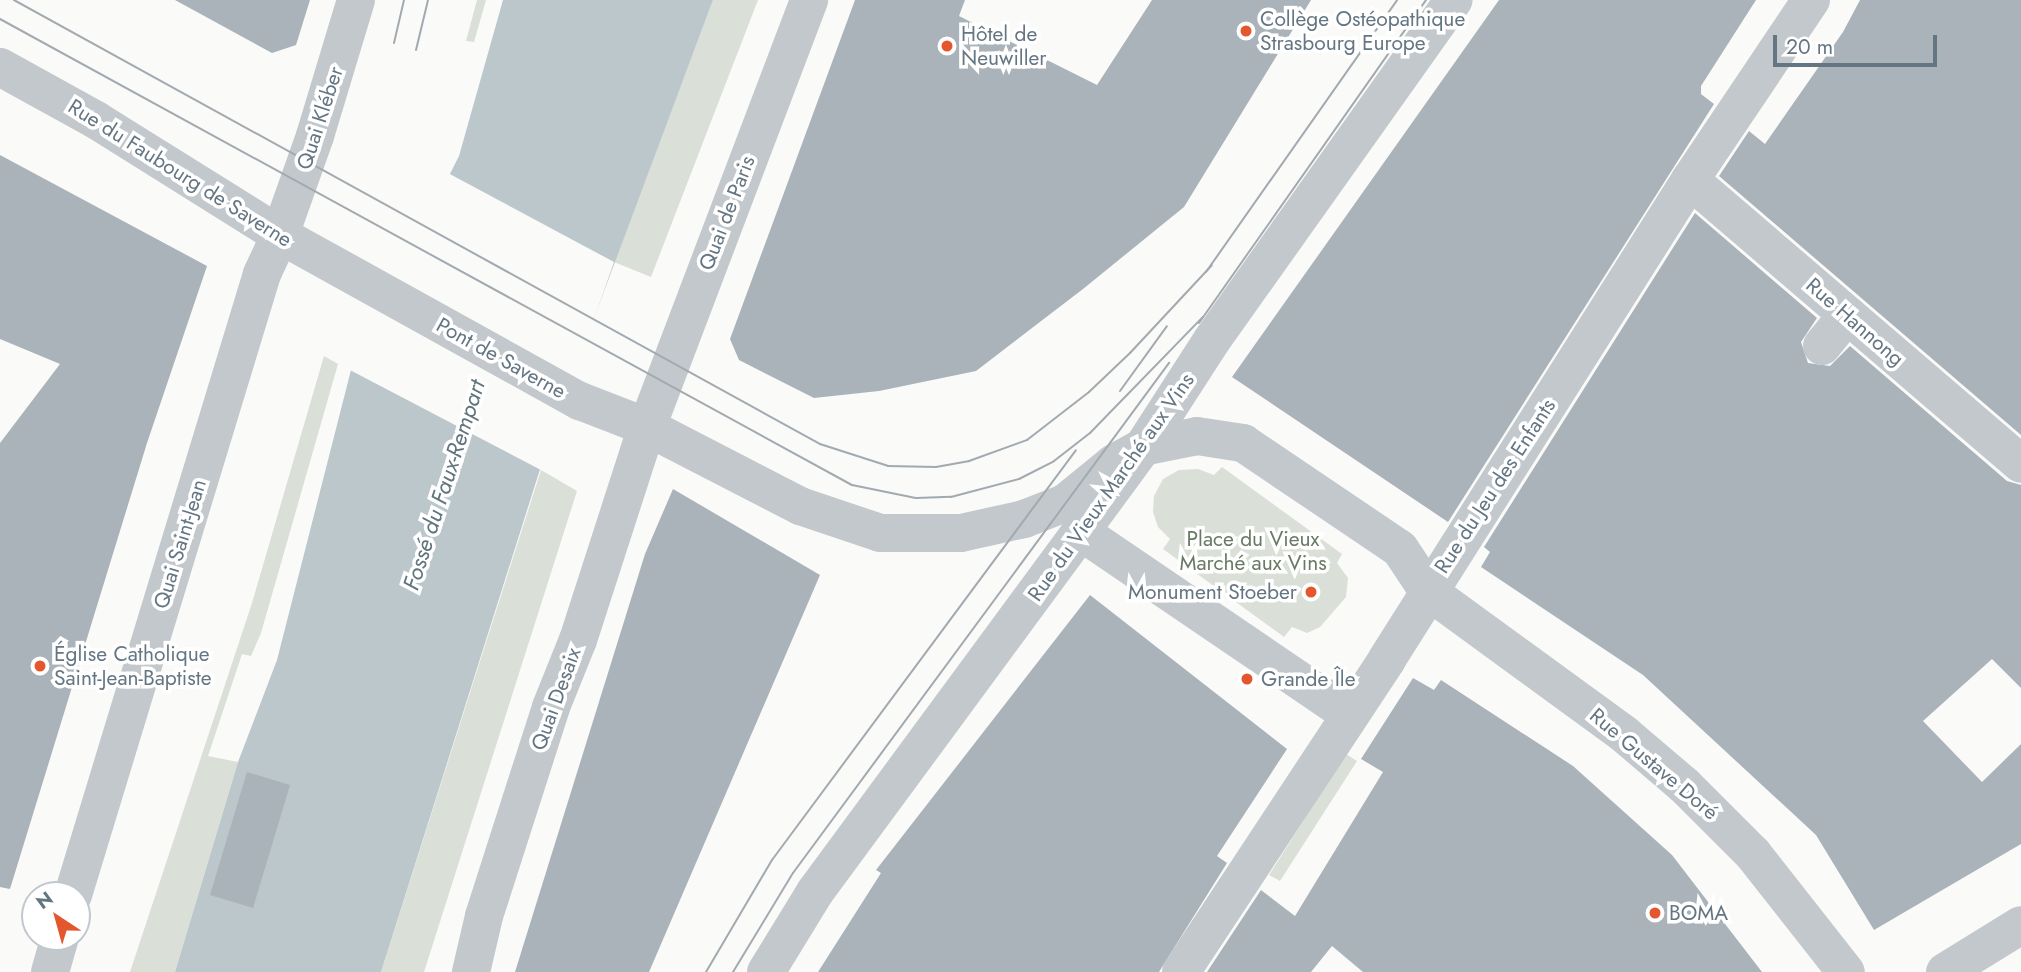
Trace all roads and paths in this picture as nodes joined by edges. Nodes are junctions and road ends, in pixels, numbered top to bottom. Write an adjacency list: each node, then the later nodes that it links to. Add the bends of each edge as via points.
1 (356, 0): 7 (street, Quai Kléber)
2 (808, 0): 11 (street, Quai de Paris)
3 (1454, 0): 12 (street, Rue du Vieux Marché aux Vins, via 1212,340)
4 (1811, 0): 6 (street, Rue du Jeu des Enfants)
5 (0, 67): 7 (street, Rue du Faubourg de Saverne, via 96,120)
6 (1690, 180): 9 (street, Rue Hannong); 15 (street, Rue du Jeu des Enfants)
7 (280, 235): 8 (street, Rue du Faubourg de Saverne); 17 (street, Quai Saint-Jean, via 262,274)
8 (360, 280): 11 (street, Pont de Saverne, via 567,394)
9 (1847, 315): 10 (street); 13 (street, Rue Hannong)
10 (1822, 346)
11 (647, 427): 12 (street, Pont de Saverne, via 800,506 880,533 961,533 1024,519 1066,503 1114,463); 21 (street, Quai Desaix, via 542,733)
12 (1143, 447): 14 (street, Rue du Vieux Marché aux Vins); 15 (street, via 1197,436 1242,443 1400,548)
13 (2021, 464)
14 (1081, 532): 16 (street); 22 (street, Rue du Vieux Marché aux Vins, via 816,892)
15 (1428, 590): 16 (street, Rue du Jeu des Enfants); 24 (street, Rue Gustave Doré, via 1624,734 1684,785 1752,854)
16 (1350, 715): 23 (street, Rue du Jeu des Enfants)
17 (77, 881)
18 (2021, 925): 25 (street)
19 (56, 951): 20 (street)
20 (50, 972)
21 (471, 972)
22 (766, 972)
23 (1181, 972)
24 (1846, 972)
25 (1945, 972)

